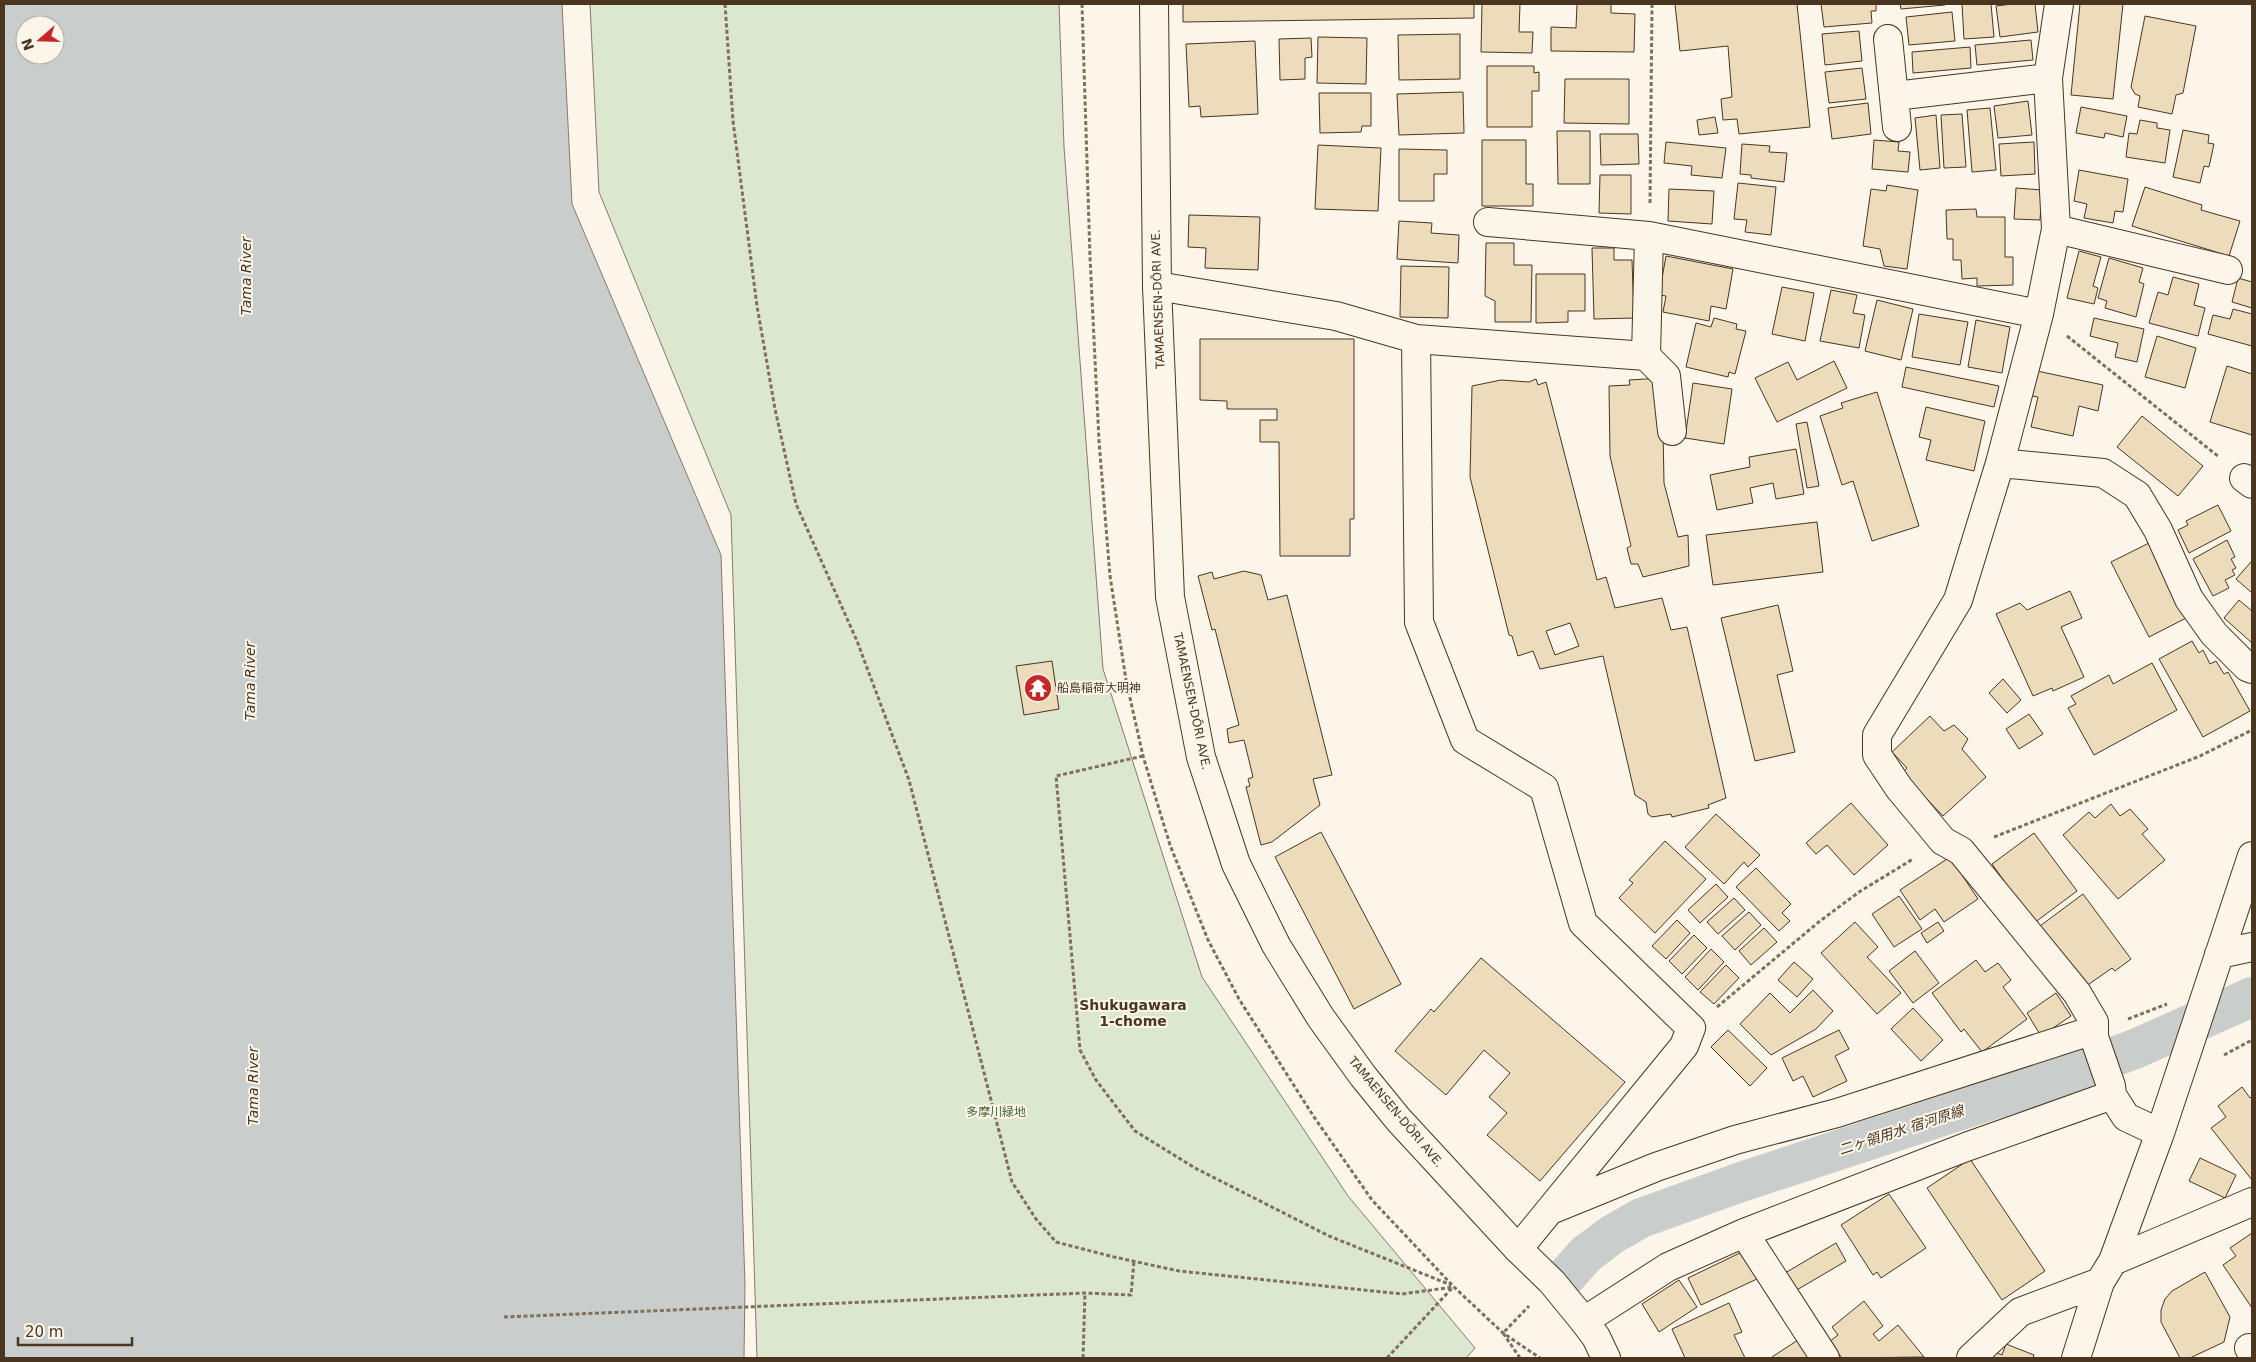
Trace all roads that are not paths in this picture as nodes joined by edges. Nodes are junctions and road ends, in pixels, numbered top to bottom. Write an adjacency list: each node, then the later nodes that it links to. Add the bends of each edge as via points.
1 (1154, 4): 11 (street, TAMAENSEN-DŌRI AVE.)
2 (2059, 4): 4 (street)
3 (1888, 40): 5 (street)
4 (2048, 78): 5 (street); 8 (street)
5 (1895, 96): 6 (street)
6 (1897, 127)
7 (1488, 222): 9 (street)
8 (2056, 229): 10 (street); 12 (street)
9 (1649, 236): 12 (street); 14 (street)
10 (2228, 270)
11 (1157, 286): 13 (street, via 1336,316); 27 (street, TAMAENSEN-DŌRI AVE., via 1170,597 1201,757 1236,864 1276,946 1357,1068 1398,1119)
12 (2039, 314): 16 (street)
13 (1416, 339): 14 (street); 25 (street, via 1419,622 1465,740 1544,788 1583,923 1691,1028 1684,1046)
14 (1648, 359): 15 (street, via 1666,376)
15 (1672, 431)
16 (2000, 463): 17 (street, via 2103,473 2137,495 2158,530 2189,599 2214,634); 21 (street, via 1958,600 1878,735 1877,755 1899,788 2077,993 2094,1022)
17 (2252, 669)
18 (2252, 856): 20 (street)
19 (2252, 947): 20 (street)
20 (2218, 954): 23 (street)
21 (2094, 1033): 22 (street); 25 (street, via 1836,1113 1726,1143 1656,1167)
22 (2112, 1090): 23 (street, via 2126,1116); 26 (street)
23 (2160, 1133): 28 (street)
24 (2252, 1202): 28 (street)
25 (1549, 1211): 27 (street)
26 (1744, 1233): 29 (street, via 1668,1267); 32 (street)
27 (1518, 1249): 29 (street, TAMAENSEN-DŌRI AVE., via 1552,1282)
28 (2107, 1271): 30 (street); 33 (street, via 2020,1312)
29 (1584, 1321): 31 (street, TAMAENSEN-DŌRI AVE.)
30 (2080, 1355)
31 (1606, 1358)
32 (1825, 1358)
33 (1971, 1358)

